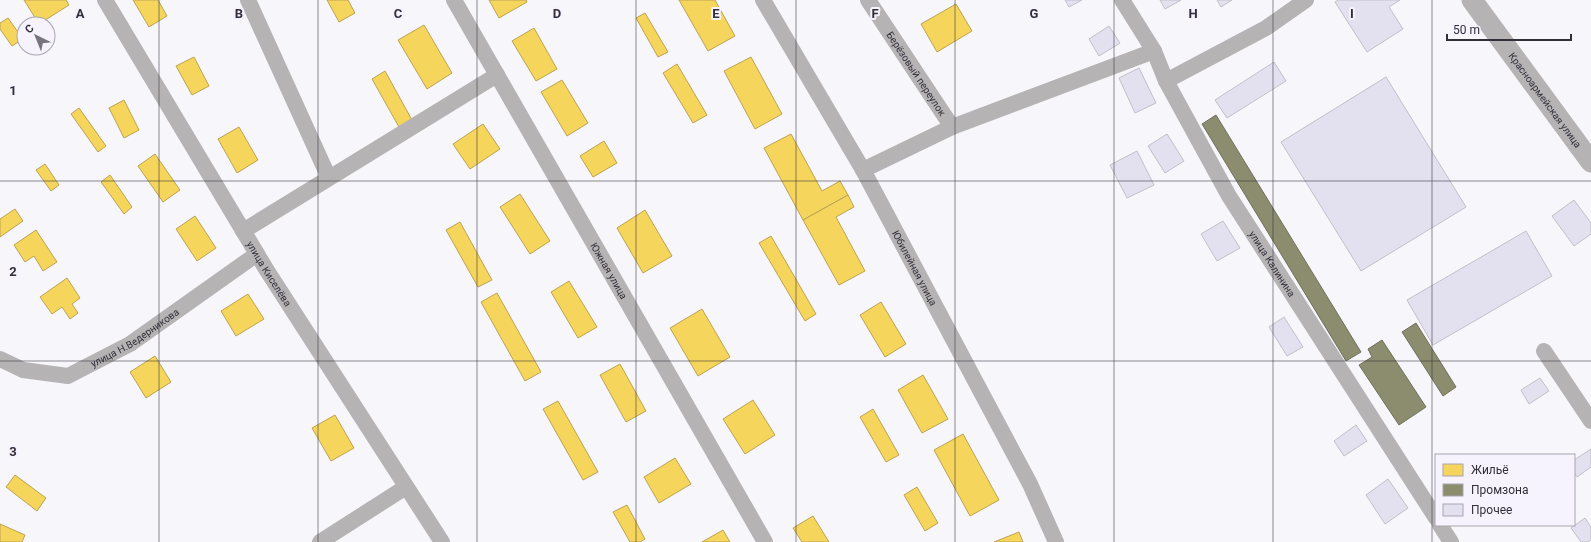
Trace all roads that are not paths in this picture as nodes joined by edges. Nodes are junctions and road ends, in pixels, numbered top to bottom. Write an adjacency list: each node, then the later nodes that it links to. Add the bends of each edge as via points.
1 (105, 0): 16 (street, улица Киселёва)
2 (248, 0): 15 (street)
3 (454, 0): 10 (street, Южная улица)
4 (763, 0): 14 (street, Юбилейная улица)
5 (868, 0): 12 (street, Берёзовый переулок)
6 (1122, 0): 9 (street, улица Калинина)
7 (1306, 0): 11 (street, via 1266,28)
8 (1472, 0): 13 (street, Красноармейская улица)
9 (1154, 51): 11 (street, улица Калинина); 12 (street)
10 (497, 75): 15 (street); 26 (street, Южная улица)
11 (1166, 81): 22 (street, улица Калинина, via 1229,196)
12 (952, 127): 14 (street)
13 (1591, 162)
14 (863, 170): 27 (street, Юбилейная улица, via 1030,484)
15 (328, 178): 16 (street)
16 (243, 231): 17 (street, улица Киселёва)
17 (257, 254): 19 (street, улица Н.Ведерникова, via 130,344 68,376 23,370); 21 (street, улица Киселёва)
18 (1544, 351): 20 (street)
19 (0, 359)
20 (1591, 421)
21 (406, 487): 24 (street); 25 (street, улица Киселёва)
22 (1435, 516)
23 (1441, 526): 28 (street)
24 (320, 542)
25 (442, 542)
26 (765, 542)
27 (1056, 542)
28 (1451, 542)

